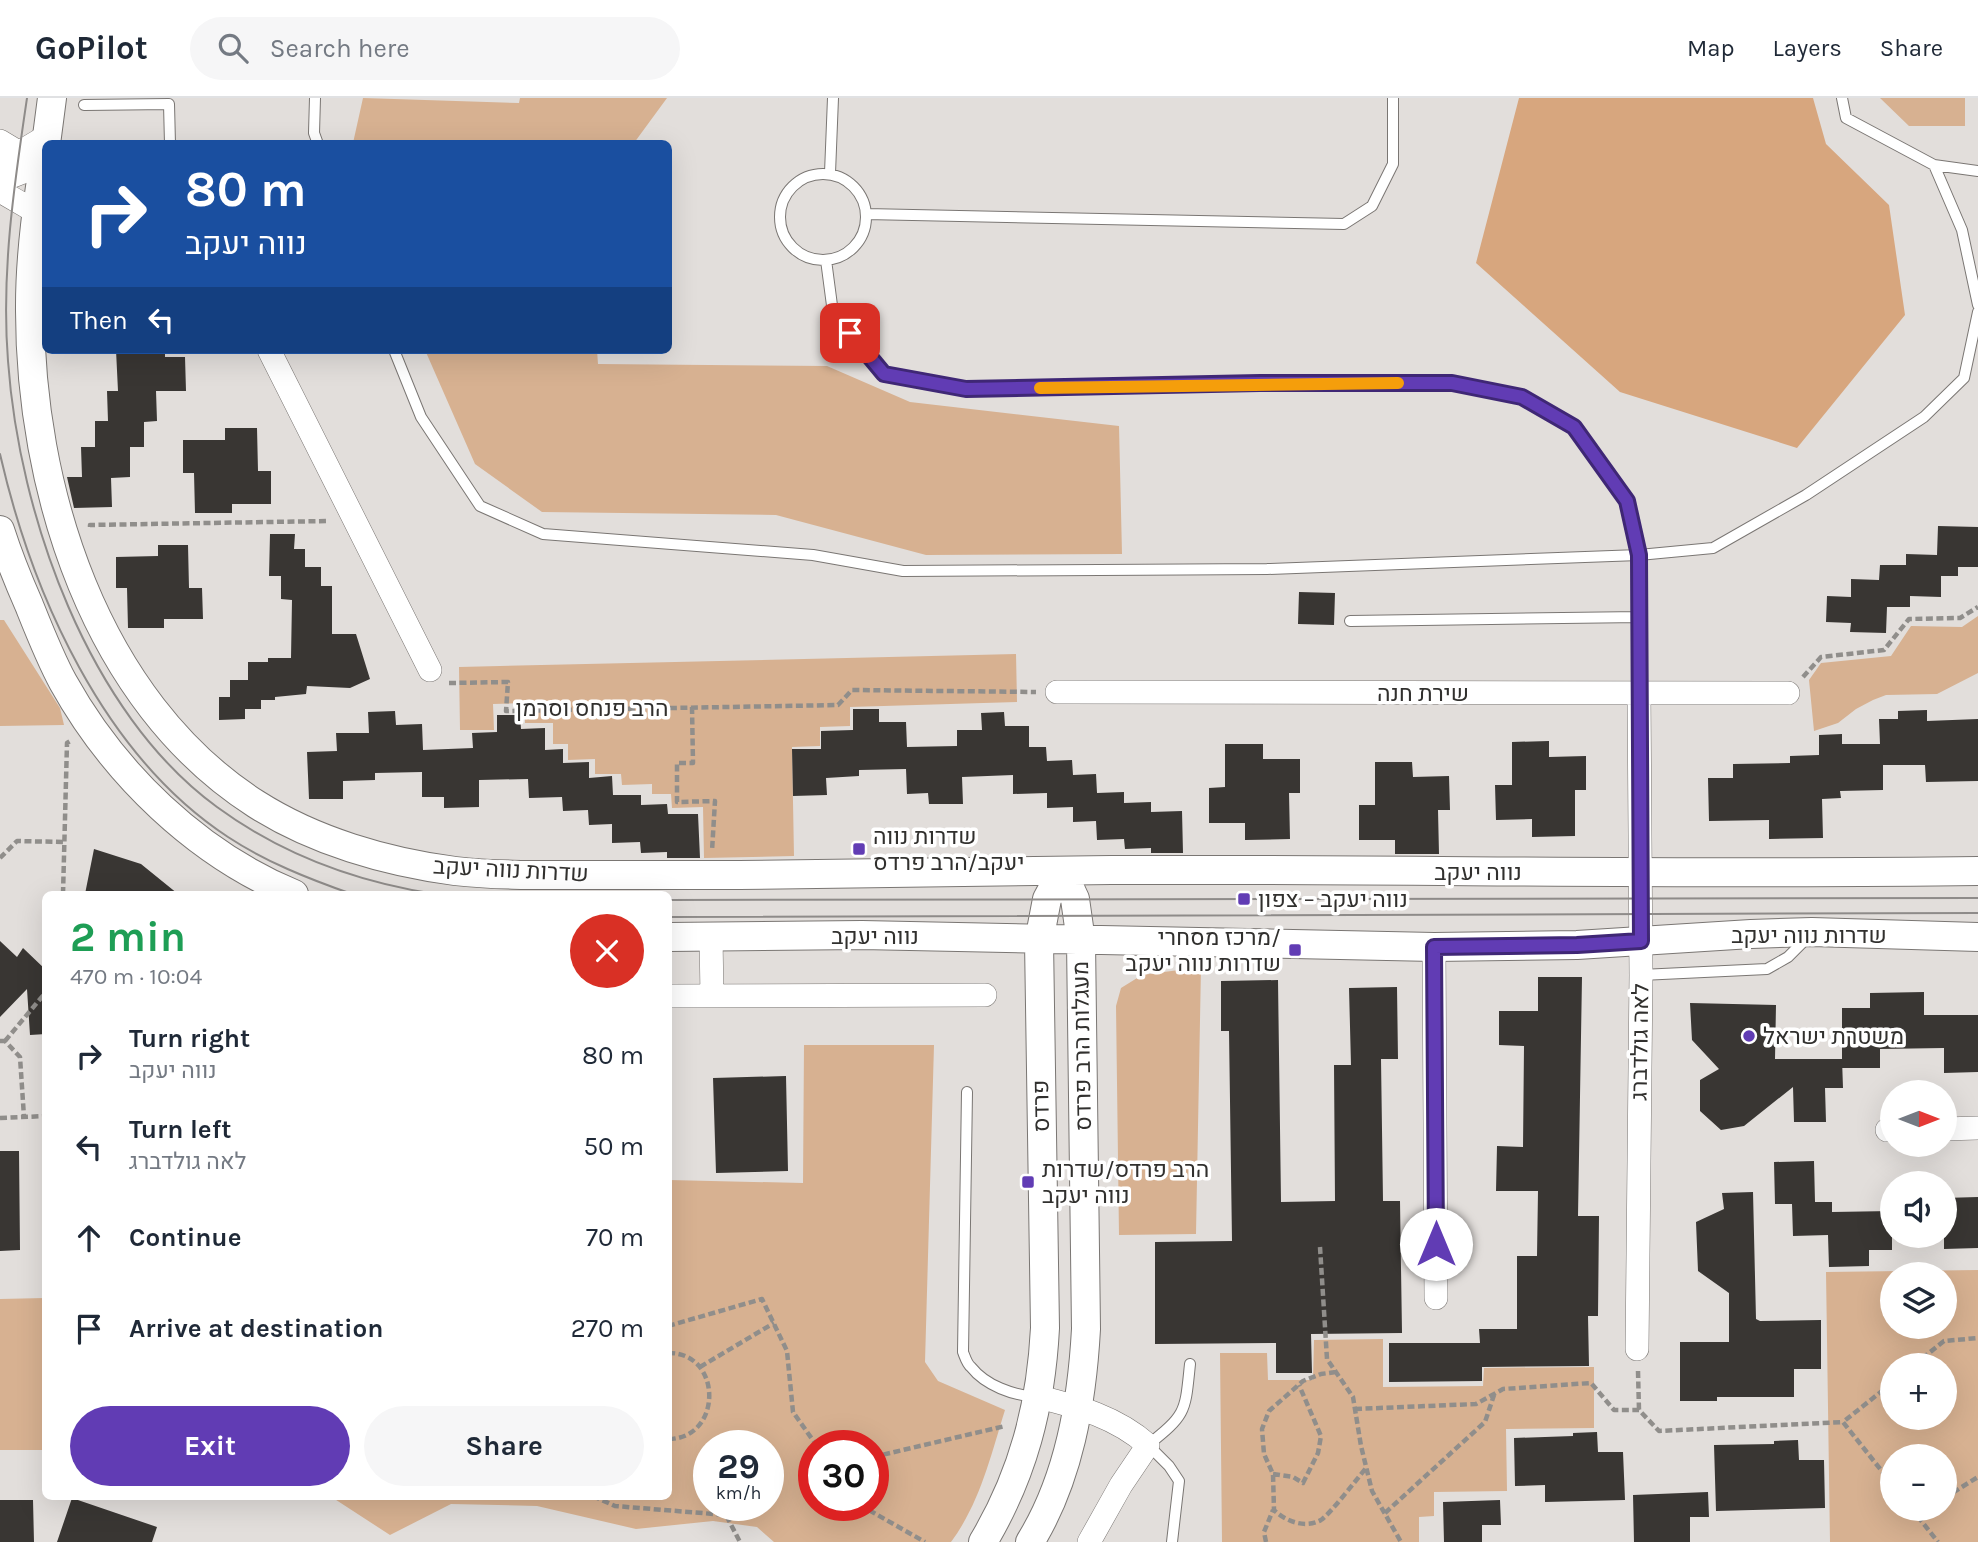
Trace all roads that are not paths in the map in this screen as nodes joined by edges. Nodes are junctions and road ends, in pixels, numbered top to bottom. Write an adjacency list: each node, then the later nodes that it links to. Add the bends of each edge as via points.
1 (52, 98): 9 (street)
2 (315, 98): 8 (lane)
3 (833, 98): 12 (lane)
4 (1392, 98): 16 (lane, via 1393,164 1372,206 1344,224)
5 (1842, 98): 10 (lane, via 1846,118)
6 (84, 105): 7 (lane, via 169,104)
7 (170, 140)
8 (317, 140)
9 (31, 151): 13 (street); 15 (street)
10 (1934, 165): 11 (lane); 18 (lane, via 1962,230)
11 (1978, 171)
12 (830, 173): 16 (lane, via 857,190); 17 (lane, via 807,175 794,183 779,211 780,229 788,243 799,254)
13 (0, 181)
14 (0, 191): 15 (street)
15 (36, 212): 30 (street, שדרות נווה יעקב, via 30,299 33,374 46,470 87,598 139,689 191,751 260,806 302,829 378,855 458,871 710,875)
16 (866, 214): 17 (lane, via 863,235 854,247 841,257)
17 (826, 260): 23 (lane, via 833,313 884,374 966,389 1452,383 1522,397 1574,427 1627,501)
18 (1978, 305)
19 (1978, 312): 23 (lane, via 1964,378 1924,417 1806,495 1713,548)
20 (271, 354): 26 (street)
21 (396, 354): 23 (lane, via 421,417 481,506 543,534 813,555 903,571 1267,569)
22 (0, 530): 33 (street, via 63,681 121,766 173,819 249,872)
23 (1639, 555): 24 (lane)
24 (1640, 617): 25 (lane); 28 (lane)
25 (1350, 621)
26 (430, 670)
27 (1057, 692): 28 (street, שירת חנה)
28 (1639, 693): 29 (street, שירת חנה); 31 (street, לאה גולדברג)
29 (1788, 693)
30 (1062, 871): 31 (street, נווה יעקב); 38 (street, via 1047,899); 39 (street, מעגלות הרב פרדס, via 1075,899)
31 (1641, 872): 32 (street); 40 (street, לאה גולדברג)
32 (1978, 872)
33 (288, 891)
34 (1812, 932): 37 (street, שדרות נווה יעקב); 40 (street, שדרות נווה יעקב); 42 (lane, via 1788,957 1767,969)
35 (672, 937): 36 (street)
36 (710, 937): 38 (street, נווה יעקב, via 862,935); 45 (street)
37 (1978, 937)
38 (1039, 941): 39 (street); 53 (street, פרדס, via 1045,1328)
39 (1081, 941): 41 (street); 52 (street, מעגלות הרב פרדס, via 1086,1329)
40 (1641, 941): 41 (street); 42 (street, לאה גולדברג)
41 (1434, 947): 49 (street)
42 (1641, 975): 50 (street, לאה גולדברג)
43 (985, 995): 45 (street)
44 (672, 996): 45 (street)
45 (712, 996)
46 (967, 1092): 53 (lane, via 963,1352 971,1368)
47 (1978, 1128): 48 (street)
48 (1957, 1129)
49 (1436, 1298)
50 (1637, 1349)
51 (1190, 1364): 54 (lane, via 1186,1404 1175,1423)
52 (1078, 1407): 53 (street); 54 (street, via 1135,1433); 56 (street, מעגלות הרב פרדס, via 1059,1481)
53 (1036, 1408): 55 (street, via 1018,1471)
54 (1148, 1445): 57 (street); 58 (lane, via 1178,1481)
55 (983, 1542)
56 (1030, 1542)
57 (1089, 1542)
58 (1172, 1542)

